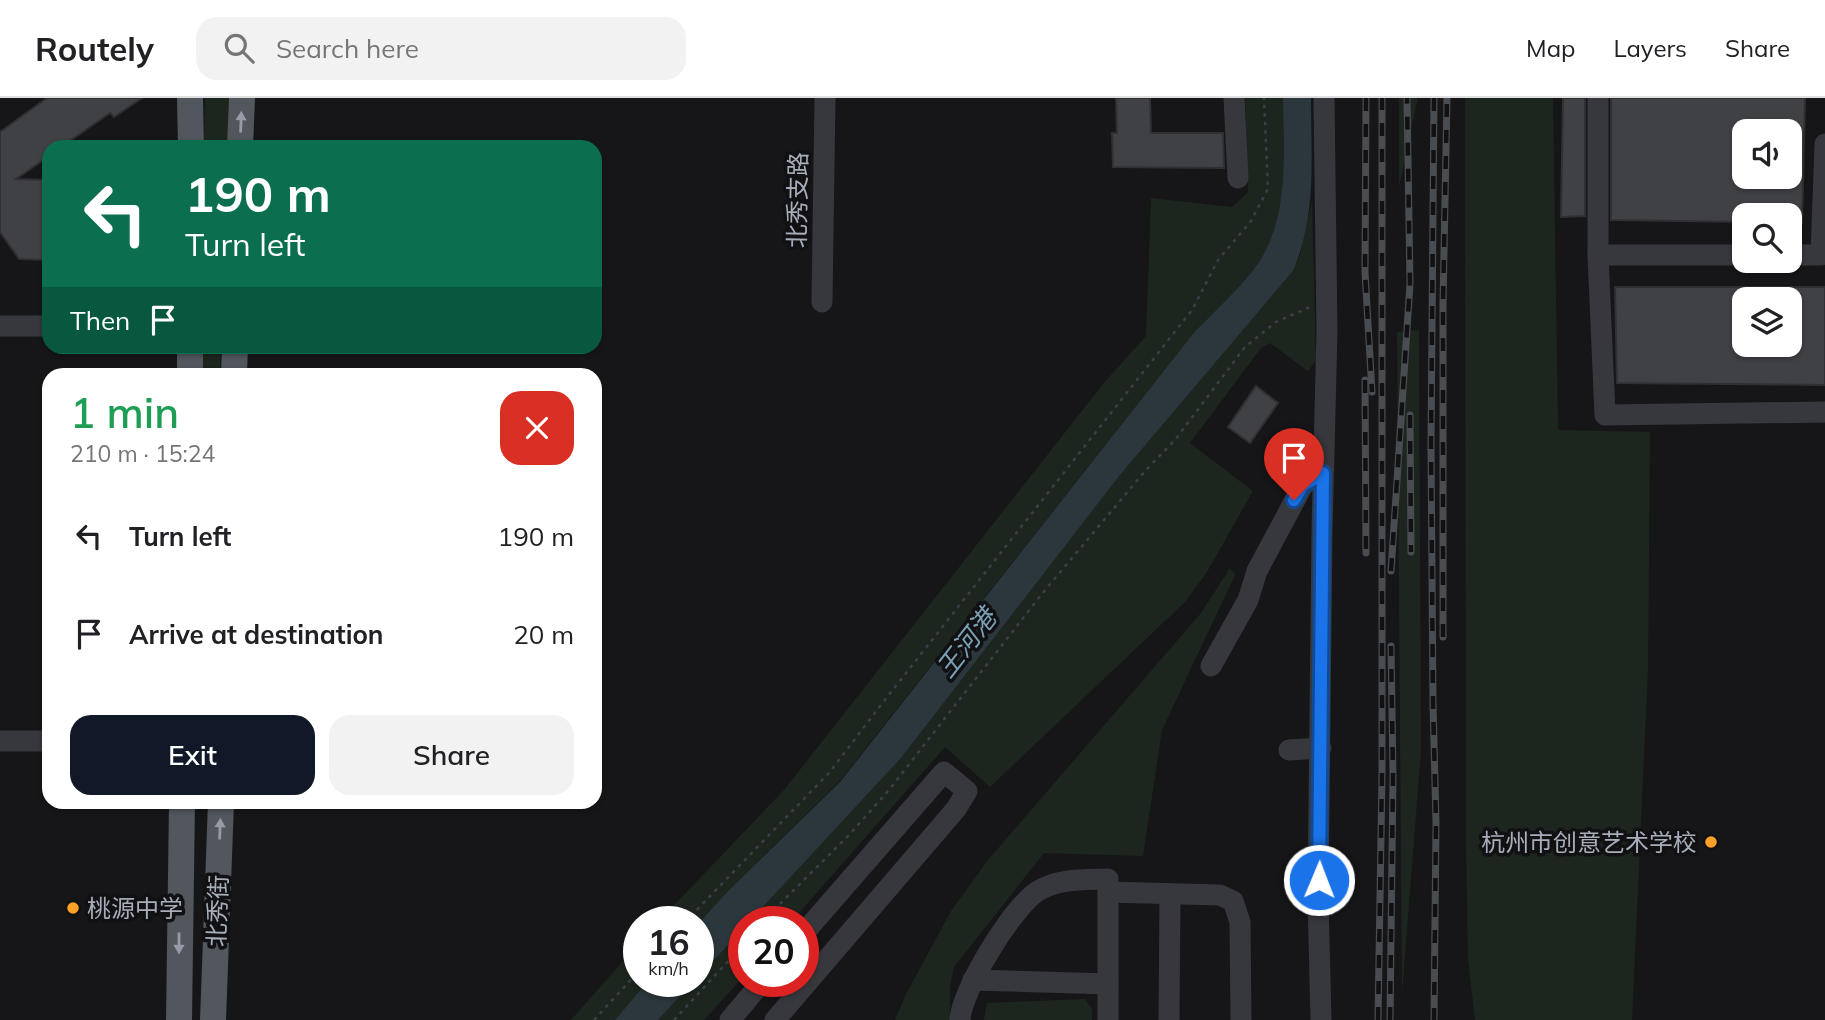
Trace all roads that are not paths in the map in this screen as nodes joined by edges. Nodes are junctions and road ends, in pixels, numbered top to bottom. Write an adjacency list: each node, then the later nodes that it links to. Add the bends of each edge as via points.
1 (190, 98): 7 (main road)
2 (242, 98): 8 (main road, one-way to 2)
3 (825, 98): 14 (street, 北秀支路)
4 (1234, 98): 10 (street)
5 (1324, 98): 18 (street, via 1327,299)
6 (1598, 98): 11 (street)
7 (191, 140)
8 (240, 140)
9 (1825, 144): 13 (street, via 1821,255)
10 (1238, 178)
11 (1598, 255): 12 (street); 17 (street, via 1605,415)
12 (1732, 255)
13 (1802, 255)
14 (822, 302)
15 (0, 326): 16 (street)
16 (42, 326)
17 (1825, 412)
18 (1323, 473): 19 (street, via 1303,485); 22 (street)
19 (1211, 666)
20 (0, 741): 21 (street)
21 (42, 741)
22 (1321, 748): 23 (street); 42 (street)
23 (1289, 750)
24 (182, 809): 34 (main road, 北秀街, one-way to 34)
25 (221, 809): 35 (main road, 北秀街, one-way to 25)
26 (1108, 892): 27 (street); 30 (street, via 1108,879 1062,882 1038,890 1015,912); 31 (street)
27 (1170, 894): 40 (street); 41 (street, via 1220,895 1233,901 1240,922)
28 (819, 916): 29 (street, via 944,772 967,791)
29 (819, 969)
30 (973, 980): 31 (street); 38 (street)
31 (1108, 984): 39 (street)
32 (749, 997): 36 (street)
33 (795, 997): 37 (street)
34 (179, 1020)
35 (213, 1020)
36 (730, 1020)
37 (775, 1020)
38 (960, 1020)
39 (1108, 1020)
40 (1169, 1020)
41 (1241, 1020)
42 (1321, 1020)

